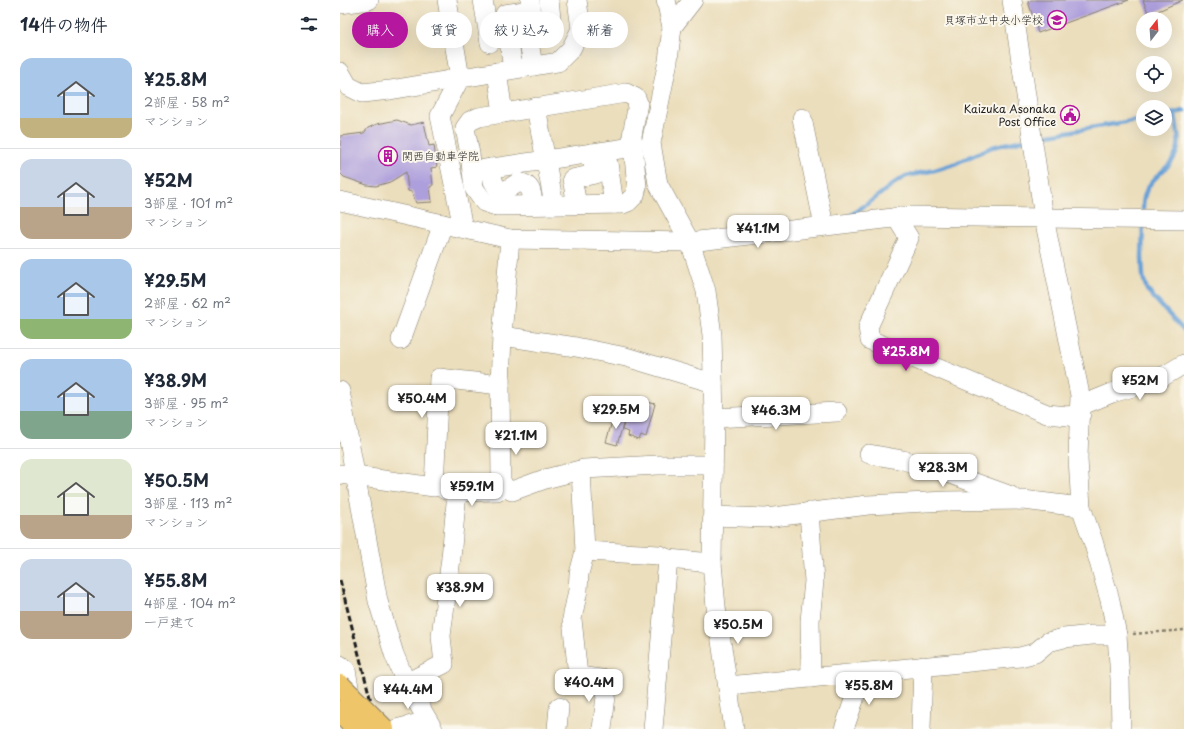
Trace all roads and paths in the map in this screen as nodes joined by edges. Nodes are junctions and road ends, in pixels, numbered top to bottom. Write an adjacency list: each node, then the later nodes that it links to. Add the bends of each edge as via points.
1 (366, 0): 10 (street)
2 (447, 0): 16 (street)
3 (483, 0): 11 (street)
4 (530, 0): 14 (street, via 531,10 506,14)
5 (549, 0): 13 (street, via 552,18 526,23)
6 (577, 0): 13 (street, via 581,29 571,49 558,62)
7 (666, 0): 12 (street)
8 (694, 0): 12 (street)
9 (1012, 0): 32 (street)
10 (340, 4)
11 (485, 12)
12 (672, 27): 38 (street, via 668,61 651,143 658,184)
13 (533, 66): 14 (street)
14 (505, 71): 16 (street); 18 (street)
15 (340, 72): 16 (street, via 348,86 362,93)
16 (460, 78): 36 (street, via 440,116)
17 (536, 107): 18 (street); 20 (street, via 626,93 636,98 638,103 632,136); 22 (street)
18 (503, 113): 25 (street, via 478,116 465,128)
19 (802, 118): 35 (street)
20 (633, 147): 21 (street); 28 (street, via 637,187 635,195 628,202)
21 (591, 153): 22 (street); 27 (street, via 595,174 572,179)
22 (545, 160): 24 (street); 30 (street)
23 (608, 164): 28 (street)
24 (491, 168): 25 (street); 29 (street, via 493,181 498,190 505,191 519,182 526,184 529,186)
25 (472, 171): 29 (street, via 474,188 484,202 496,206)
26 (340, 201): 34 (street)
27 (577, 204): 28 (street); 30 (street)
28 (614, 204)
29 (533, 205): 30 (street)
30 (554, 205)
31 (896, 217): 32 (street); 35 (street); 45 (street, via 909,238 868,327 870,340 1047,414 1068,416)
32 (1044, 218): 33 (street); 45 (street, via 1080,395)
33 (1184, 220)
34 (443, 224): 36 (street); 40 (street)
35 (824, 226): 38 (street)
36 (463, 228): 37 (street)
37 (510, 239): 38 (street); 39 (street)
38 (690, 242): 42 (street, via 706,291 712,335)
39 (502, 336): 42 (street, via 626,357); 43 (street)
40 (401, 340)
41 (1184, 364): 45 (street, via 1158,380 1112,393)
42 (713, 384): 47 (street)
43 (500, 385): 52 (street, via 439,378); 53 (street, via 501,480)
44 (340, 391): 51 (street)
45 (1080, 410): 56 (street, via 1078,459)
46 (837, 412): 47 (street)
47 (714, 418): 49 (street)
48 (869, 454): 55 (street, via 945,472)
49 (713, 465): 50 (street, via 658,464); 58 (street)
50 (581, 470): 53 (street, via 512,491); 59 (street)
51 (348, 475): 52 (street); 68 (street, via 378,601)
52 (434, 487): 54 (street)
53 (504, 487): 54 (street, via 497,492)
54 (457, 492): 68 (street, via 441,636 444,664)
55 (1023, 500): 56 (street); 57 (street, via 868,505)
56 (1081, 507): 63 (street, via 1110,600)
57 (809, 512): 58 (street, via 766,518); 67 (street, via 814,581 810,621)
58 (713, 516): 61 (street)
59 (585, 551): 60 (street, via 659,554); 78 (street, via 572,619 578,676 608,680)
60 (668, 559): 61 (street); 79 (street)
61 (712, 563): 70 (street)
62 (1184, 630): 63 (path)
63 (1117, 635): 65 (street, via 1064,638 1048,642 1035,653 1020,657); 83 (street)
64 (340, 665): 74 (street, via 346,670)
65 (923, 666): 66 (street); 82 (street)
66 (859, 673): 67 (street); 81 (street, via 854,700)
67 (811, 678): 70 (street)
68 (406, 683): 73 (street)
69 (340, 686): 75 (main road, bridge)
70 (728, 686): 80 (street)
71 (559, 707): 77 (street)
72 (340, 712): 74 (main road, bridge)
73 (430, 725): 76 (street)
74 (357, 729)
75 (383, 729)
76 (396, 729)
77 (557, 729)
78 (602, 729)
79 (653, 729)
80 (734, 729)
81 (844, 729)
82 (921, 729)
83 (1121, 729)

